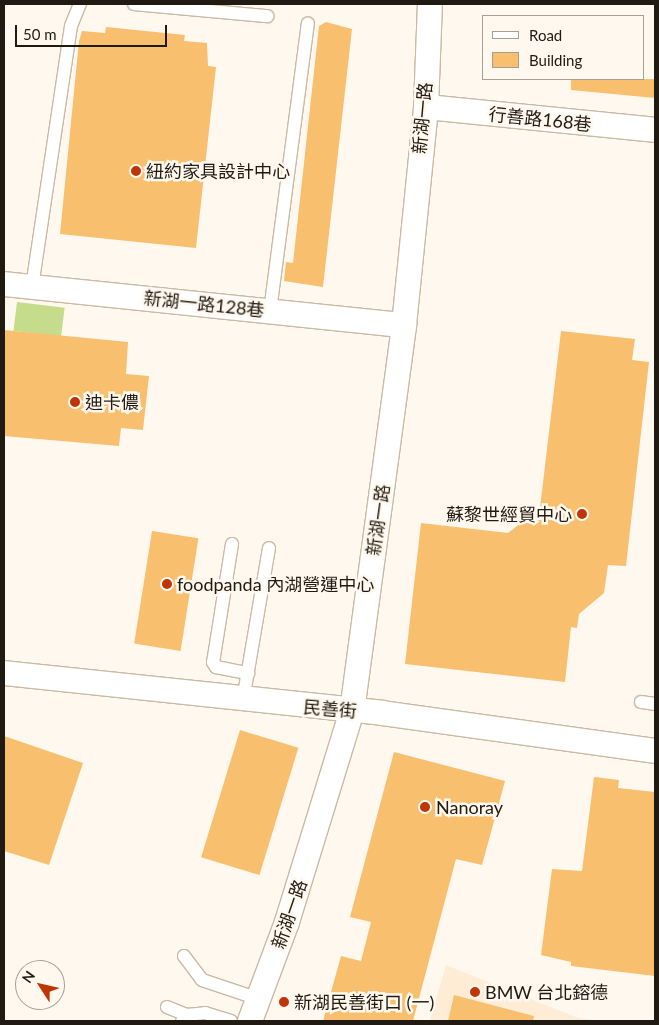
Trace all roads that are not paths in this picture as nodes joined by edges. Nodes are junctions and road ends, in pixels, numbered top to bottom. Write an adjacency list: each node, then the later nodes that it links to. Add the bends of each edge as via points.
1 (80, 4): 9 (lane, via 71,26)
2 (134, 4): 4 (lane)
3 (430, 4): 6 (street, 新湖一路)
4 (267, 16)
5 (308, 23): 10 (lane)
6 (426, 107): 7 (street, 行善路168巷); 11 (street, 新湖一路)
7 (655, 130)
8 (4, 284): 9 (street, 新湖一路128巷)
9 (32, 287): 10 (street, 新湖一路128巷)
10 (270, 311): 11 (street, 新湖一路128巷)
11 (404, 325): 19 (street, 新湖一路)
12 (232, 544): 15 (lane, via 213,662 216,667)
13 (268, 548): 15 (lane)
14 (4, 673): 16 (street, 民善街)
15 (248, 673): 16 (lane)
16 (243, 700): 19 (street, 民善街)
17 (641, 702): 18 (lane)
18 (655, 704)
19 (352, 711): 20 (street, 民善街); 22 (street, 新湖一路, via 287,922)
20 (655, 751)
21 (184, 956): 22 (lane, via 202,980)
22 (259, 999): 26 (street, 新湖一路)
23 (167, 1007): 24 (lane)
24 (184, 1018): 25 (lane, via 205,1013)
25 (231, 1021)
26 (250, 1021)

